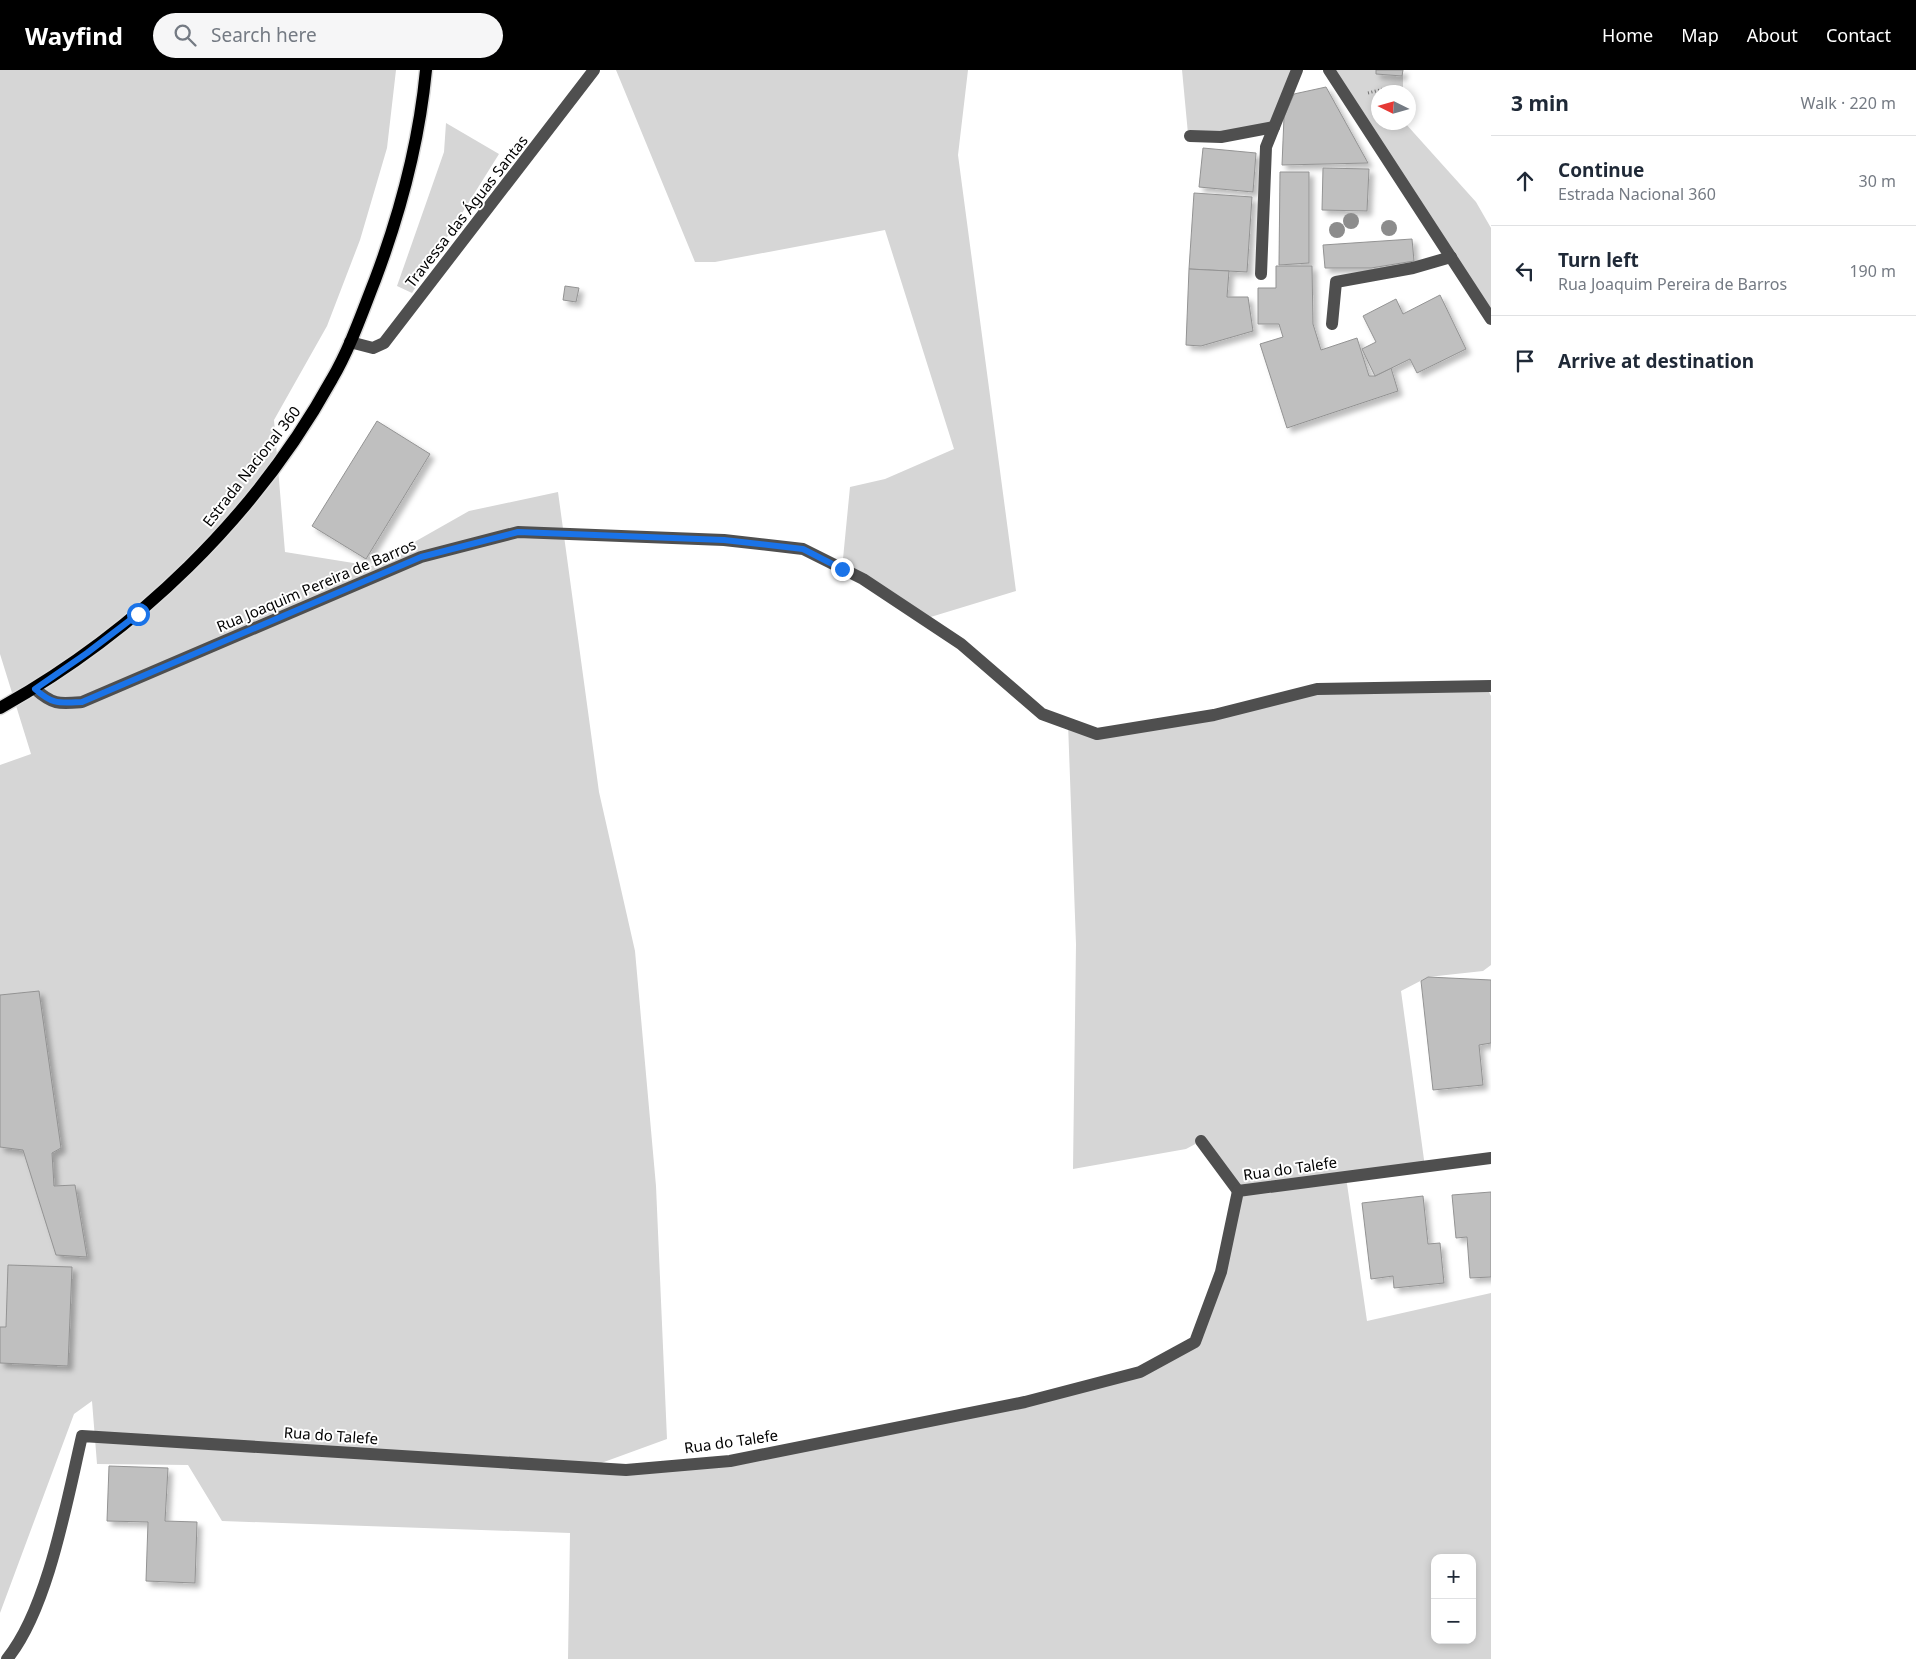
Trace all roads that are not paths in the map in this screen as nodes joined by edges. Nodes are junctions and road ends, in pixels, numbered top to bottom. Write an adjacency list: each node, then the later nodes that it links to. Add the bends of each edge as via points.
1 (426, 70): 11 (main road, Estrada Nacional 360, via 419,132 409,177 386,249)
2 (594, 70): 11 (street, Travessa das Águas Santas, via 384,343 373,348)
3 (1297, 70): 5 (street)
4 (1329, 70): 7 (street)
5 (1274, 126): 6 (street, via 1221,136); 8 (street, via 1266,147)
6 (1190, 136)
7 (1451, 257): 9 (street); 10 (street, via 1413,268 1336,282)
8 (1261, 274)
9 (1491, 319)
10 (1332, 324)
11 (350, 342): 13 (main road, Estrada Nacional 360, via 311,417 215,539 138,614)
12 (1491, 686): 13 (street, Rua Joaquim Pereira de Barros, via 1317,689 1214,715 1097,734 1042,714 961,644 863,579 803,549 724,540 518,532 421,557 82,702 57,704)
13 (35, 689): 14 (main road, Estrada Nacional 360)
14 (0, 708)
15 (1201, 1141): 17 (street)
16 (1491, 1158): 17 (street, Rua do Talefe)
17 (1238, 1192): 18 (street, Rua do Talefe, via 1221,1272 1195,1342 1140,1372 1025,1402 730,1462 626,1470 82,1436 45,1582 20,1644)
18 (7, 1659)

